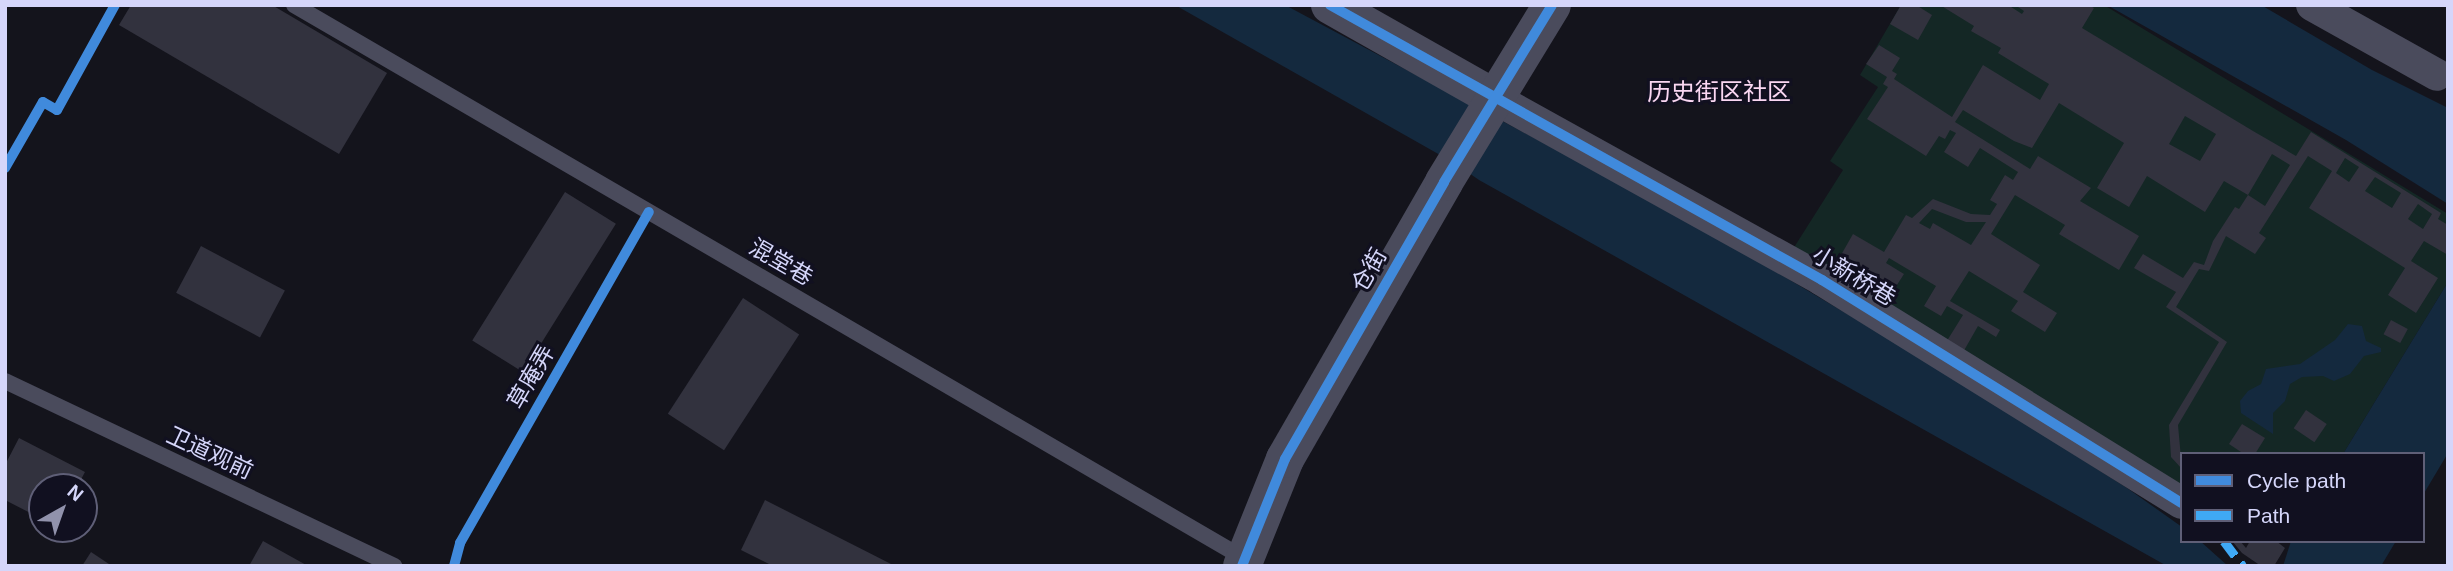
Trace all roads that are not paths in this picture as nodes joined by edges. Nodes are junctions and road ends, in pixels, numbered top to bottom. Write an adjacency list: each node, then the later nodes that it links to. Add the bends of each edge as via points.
1 (294, 5): 9 (lane, 混堂巷)
2 (1330, 5): 6 (street)
3 (1552, 5): 6 (street, 仓街)
4 (2312, 5): 5 (street)
5 (2437, 75)
6 (1492, 104): 8 (street, 小新桥巷, via 1822,280); 9 (street, 仓街, via 1285,459)
7 (5, 381): 10 (lane, 卫道观前)
8 (2180, 502)
9 (1244, 563)
10 (394, 566)

